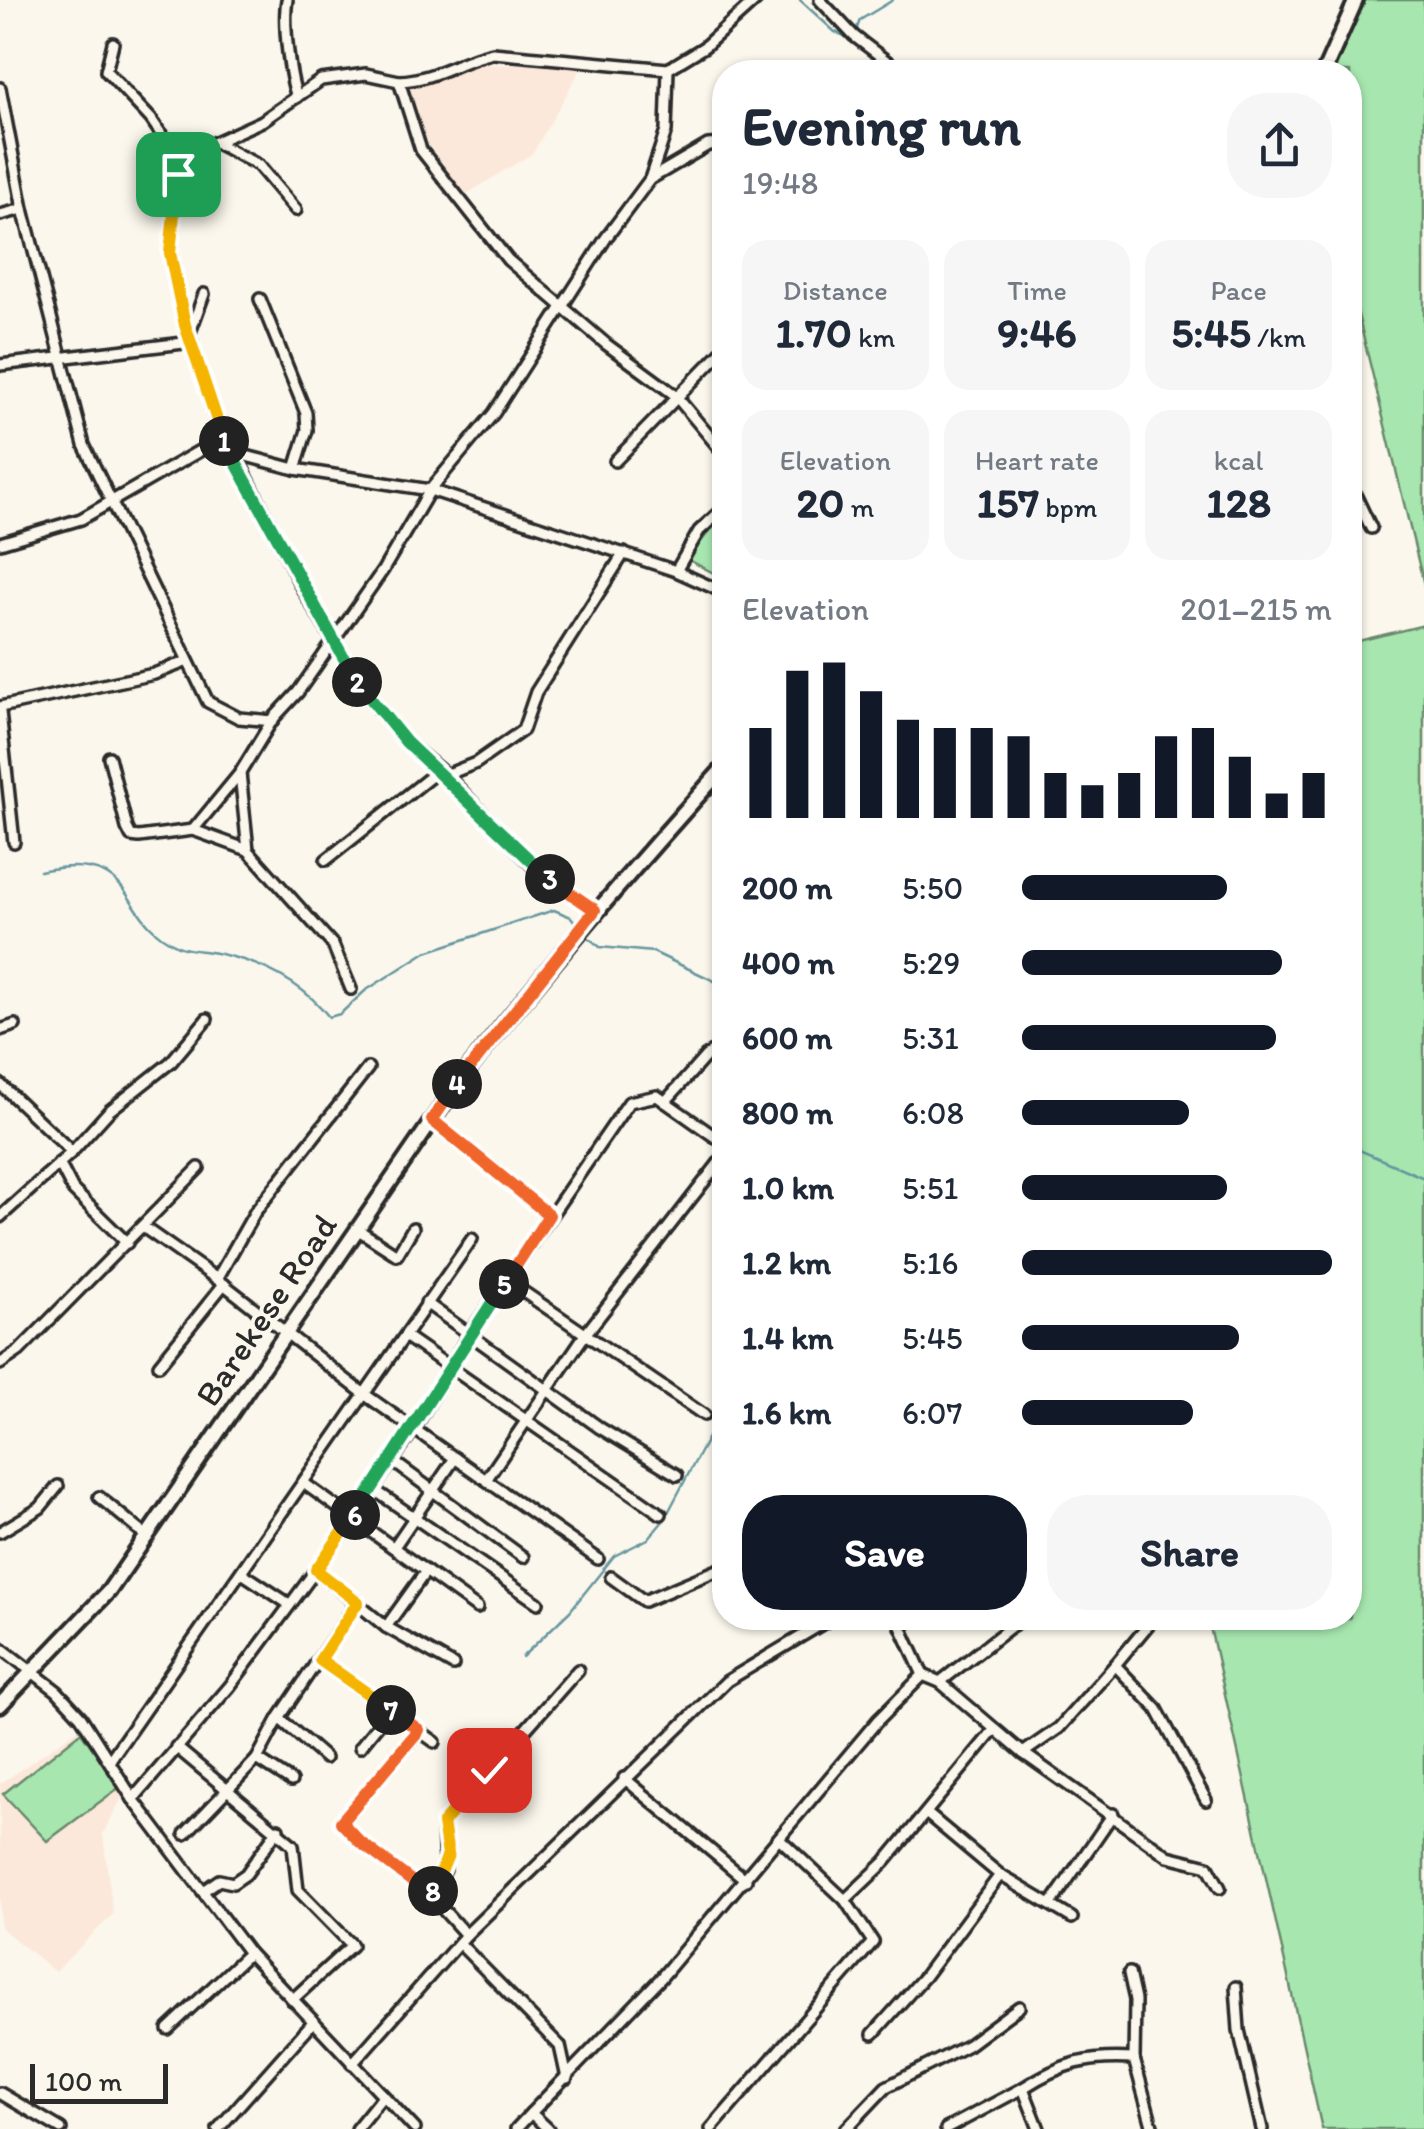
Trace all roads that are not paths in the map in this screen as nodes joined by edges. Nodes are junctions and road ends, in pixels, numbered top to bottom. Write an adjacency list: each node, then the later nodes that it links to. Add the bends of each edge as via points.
1 (287, 0): 11 (street, via 283,21)
2 (756, 0): 8 (street)
3 (820, 0): 6 (street)
4 (1356, 0): 7 (main road)
5 (113, 43): 14 (street, via 106,71)
6 (886, 60)
7 (1329, 60)
8 (668, 69): 9 (street, via 493,53 432,78); 15 (street, via 666,131)
9 (399, 81): 11 (street, via 344,74); 21 (street, via 434,168 508,260)
10 (0, 88): 16 (street)
11 (296, 96): 12 (street)
12 (218, 144): 14 (street); 17 (street, via 258,165)
13 (712, 144): 15 (street)
14 (178, 159): 22 (street, via 168,236)
15 (650, 180): 21 (street)
16 (23, 209): 18 (street); 23 (street)
17 (296, 210)
18 (0, 215)
19 (204, 294): 22 (street)
20 (260, 299): 31 (street, via 306,413)
21 (564, 308): 26 (street); 32 (street, via 494,413)
22 (190, 338): 23 (street); 27 (street)
23 (60, 358): 25 (street); 33 (street)
24 (712, 360): 26 (street)
25 (0, 365)
26 (675, 395): 28 (street); 30 (street)
27 (222, 438): 29 (street); 33 (street)
28 (712, 439)
29 (235, 453): 31 (street); 41 (street)
30 (615, 461)
31 (295, 469): 32 (street)
32 (430, 490): 38 (street); 41 (street)
33 (110, 505): 37 (street); 42 (street)
34 (1362, 509): 36 (street)
35 (712, 518): 39 (street)
36 (1371, 528)
37 (0, 543)
38 (624, 553): 39 (street); 47 (street, via 536,692 523,730 476,763)
39 (676, 571): 40 (street)
40 (712, 587)
41 (332, 644): 44 (street); 47 (street, via 406,742)
42 (186, 662): 43 (street); 44 (street, via 208,702 240,718)
43 (0, 710): 49 (street)
44 (273, 721): 46 (street)
45 (109, 757): 50 (street, via 131,836)
46 (240, 773): 50 (street); 52 (street)
47 (442, 773): 53 (street); 54 (street, via 534,867)
48 (712, 780): 54 (main road, Barekese Road)
49 (6, 798): 51 (street)
50 (194, 830): 52 (street)
51 (14, 842)
52 (248, 850): 55 (street, via 333,945)
53 (326, 860)
54 (595, 910): 63 (main road, Barekese Road)
55 (351, 990)
56 (206, 1019): 65 (street, via 171,1062 108,1110)
57 (15, 1025): 58 (street)
58 (0, 1030)
59 (712, 1052): 62 (street)
60 (368, 1068): 77 (street, via 255,1212)
61 (0, 1084): 65 (street)
62 (665, 1102): 64 (street); 69 (street, via 657,1096 629,1102)
63 (432, 1120): 69 (street); 73 (main road, Barekese Road)
64 (712, 1135)
65 (72, 1152): 66 (street)
66 (59, 1164): 70 (street); 75 (street, via 73,1190)
67 (200, 1168): 71 (street)
68 (712, 1172): 82 (street)
69 (549, 1215): 76 (street)
70 (0, 1218)
71 (143, 1227): 75 (street); 77 (street)
72 (414, 1228): 73 (street, via 396,1254)
73 (357, 1229): 79 (main road, Barekese Road)
74 (472, 1239): 78 (street)
75 (127, 1242): 83 (street)
76 (506, 1280): 81 (street); 82 (street)
77 (221, 1282): 79 (street); 84 (street)
78 (426, 1302): 80 (street); 81 (street)
79 (284, 1334): 87 (street); 104 (main road, Barekese Road)
80 (405, 1336): 85 (street); 87 (street)
81 (468, 1336): 85 (street); 86 (street)
82 (584, 1336): 86 (street); 88 (street)
83 (0, 1364)
84 (158, 1365)
85 (450, 1369): 89 (street); 90 (street)
86 (547, 1391): 89 (street); 93 (street)
87 (367, 1396): 90 (street); 95 (street)
88 (704, 1415)
89 (527, 1421): 94 (street); 100 (street)
90 (415, 1427): 91 (street); 92 (street)
91 (456, 1458): 94 (street); 98 (street)
92 (391, 1460): 97 (street); 98 (street)
93 (677, 1475)
94 (486, 1480): 107 (street)
95 (305, 1484): 101 (street); 110 (street)
96 (58, 1486): 103 (street, via 40,1508)
97 (373, 1489): 101 (street); 102 (street)
98 (433, 1490): 102 (street); 106 (street)
99 (99, 1497): 104 (street)
100 (660, 1514)
101 (353, 1518): 105 (street); 108 (street)
102 (414, 1518): 105 (street); 114 (street)
103 (0, 1532)
104 (148, 1537): 127 (main road, Barekese Road, via 109,1591)
105 (394, 1547): 109 (street)
106 (522, 1557)
107 (598, 1560)
108 (316, 1570): 113 (street); 115 (street)
109 (426, 1571): 116 (street); 117 (street)
110 (242, 1573): 115 (street); 140 (street)
111 (712, 1573): 112 (street, via 644,1601)
112 (612, 1577)
113 (358, 1602): 117 (street); 123 (street)
114 (538, 1603)
115 (289, 1604): 136 (street)
116 (477, 1608)
117 (386, 1628): 124 (street)
118 (812, 1630): 142 (street, via 727,1682)
119 (903, 1630): 128 (street)
120 (1008, 1630): 129 (street)
121 (1144, 1630): 125 (street)
122 (0, 1647): 127 (street)
123 (320, 1660): 131 (street); 132 (street)
124 (453, 1665)
125 (1115, 1665): 138 (street, via 1058,1728); 146 (street, via 1157,1709)
126 (578, 1670): 156 (street, via 443,1823 445,1870)
127 (31, 1674): 130 (main road, Barekese Road); 140 (street, via 57,1690)
128 (923, 1675): 129 (street); 151 (street)
129 (940, 1682): 134 (street)
130 (0, 1705)
131 (390, 1710): 133 (street); 137 (street)
132 (278, 1718): 139 (street); 141 (street)
133 (419, 1730): 135 (street); 156 (street, via 341,1822)
134 (994, 1730): 138 (street); 147 (street)
135 (435, 1742)
136 (176, 1747): 144 (street); 145 (street)
137 (360, 1748)
138 (1023, 1753): 148 (street)
139 (325, 1758)
140 (110, 1760): 145 (street)
141 (257, 1760): 143 (street); 144 (street)
142 (624, 1778): 153 (street); 160 (street)
143 (291, 1780)
144 (227, 1793): 149 (street); 150 (street)
145 (134, 1799): 155 (street)
146 (1206, 1800)
147 (926, 1813): 152 (street); 157 (street)
148 (1113, 1814): 154 (street, via 1168,1856 1208,1866); 158 (street)
149 (278, 1829): 155 (street, via 246,1874); 164 (street, via 293,1845 298,1890 352,1946)
150 (185, 1834)
151 (781, 1840): 153 (street); 157 (street)
152 (1000, 1876): 158 (street); 168 (street)
153 (746, 1880): 171 (street)
154 (1220, 1888)
155 (203, 1892): 161 (street)
156 (430, 1895): 160 (street)
157 (845, 1900): 182 (street, via 873,1942)
158 (1052, 1904): 159 (street)
159 (1072, 1918)
160 (462, 1939): 170 (street); 171 (street, via 560,2046)
161 (250, 1953): 164 (street); 167 (street)
162 (1129, 1973): 169 (street)
163 (1236, 1987): 187 (street)
164 (292, 2000): 166 (street)
165 (1019, 2007): 183 (street, via 968,2045 886,2086)
166 (313, 2022): 170 (street); 177 (street)
167 (168, 2029)
168 (873, 2034)
169 (1134, 2059): 172 (street, via 1070,2060); 186 (street)
170 (352, 2064): 174 (street)
171 (568, 2078): 175 (street)
172 (1024, 2088): 184 (street); 185 (street)
173 (0, 2093): 176 (street)
174 (382, 2097): 178 (street); 179 (street)
175 (531, 2113): 180 (street); 181 (street)
176 (61, 2129)
177 (218, 2129)
178 (356, 2129)
179 (415, 2129)
180 (516, 2129)
181 (548, 2129)
182 (711, 2129)
183 (846, 2129)
184 (946, 2129)
185 (1039, 2129)
186 (1154, 2129)
187 (1262, 2129)

